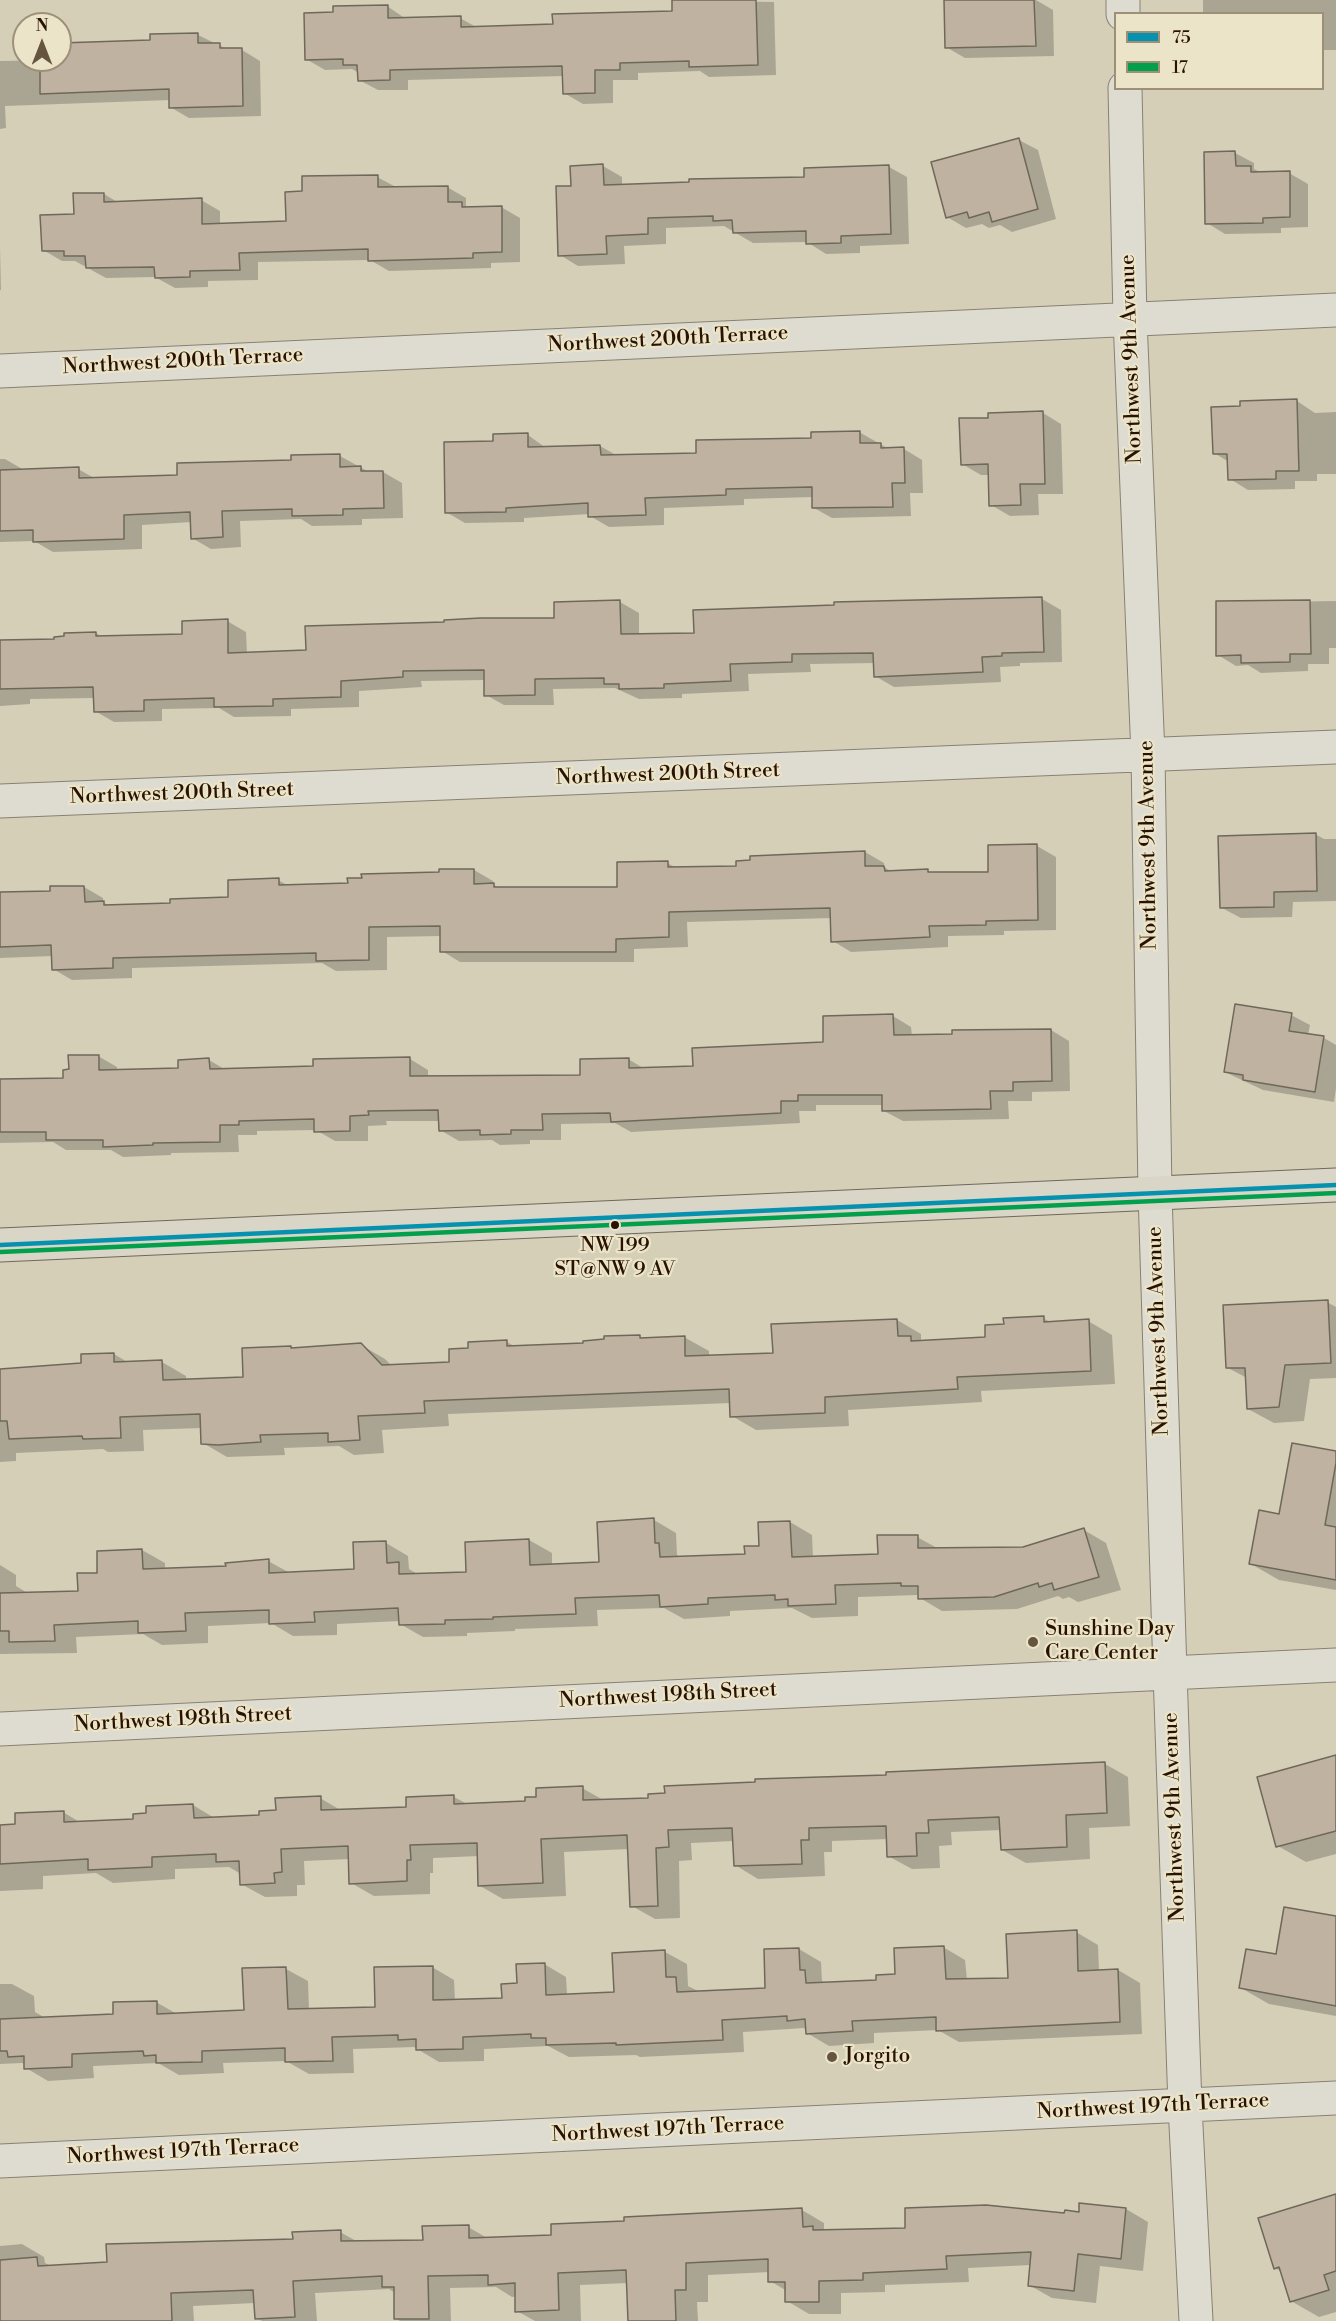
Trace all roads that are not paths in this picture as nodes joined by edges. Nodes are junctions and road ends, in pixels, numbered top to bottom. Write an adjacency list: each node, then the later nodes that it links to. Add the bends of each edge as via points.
1 (1125, 90): 3 (street, Northwest 9th Avenue)
2 (1336, 310): 3 (street, Northwest 200th Terrace)
3 (1130, 319): 4 (street, Northwest 200th Terrace); 6 (street, Northwest 9th Avenue)
4 (0, 371)
5 (1336, 747): 6 (street, Northwest 200th Street)
6 (1148, 755): 7 (street, Northwest 200th Street); 9 (street, Northwest 9th Avenue)
7 (0, 801)
8 (1336, 1185): 9 (main road)
9 (1155, 1192): 10 (main road); 12 (street, Northwest 9th Avenue)
10 (0, 1245)
11 (1336, 1665): 12 (street, Northwest 198th Street)
12 (1170, 1672): 13 (street, Northwest 198th Street); 15 (street, Northwest 9th Avenue)
13 (0, 1729)
14 (1336, 2098): 15 (street, Northwest 197th Terrace)
15 (1185, 2106): 16 (street, Northwest 197th Terrace); 17 (street, Northwest 9th Avenue)
16 (0, 2161)
17 (1196, 2321)

